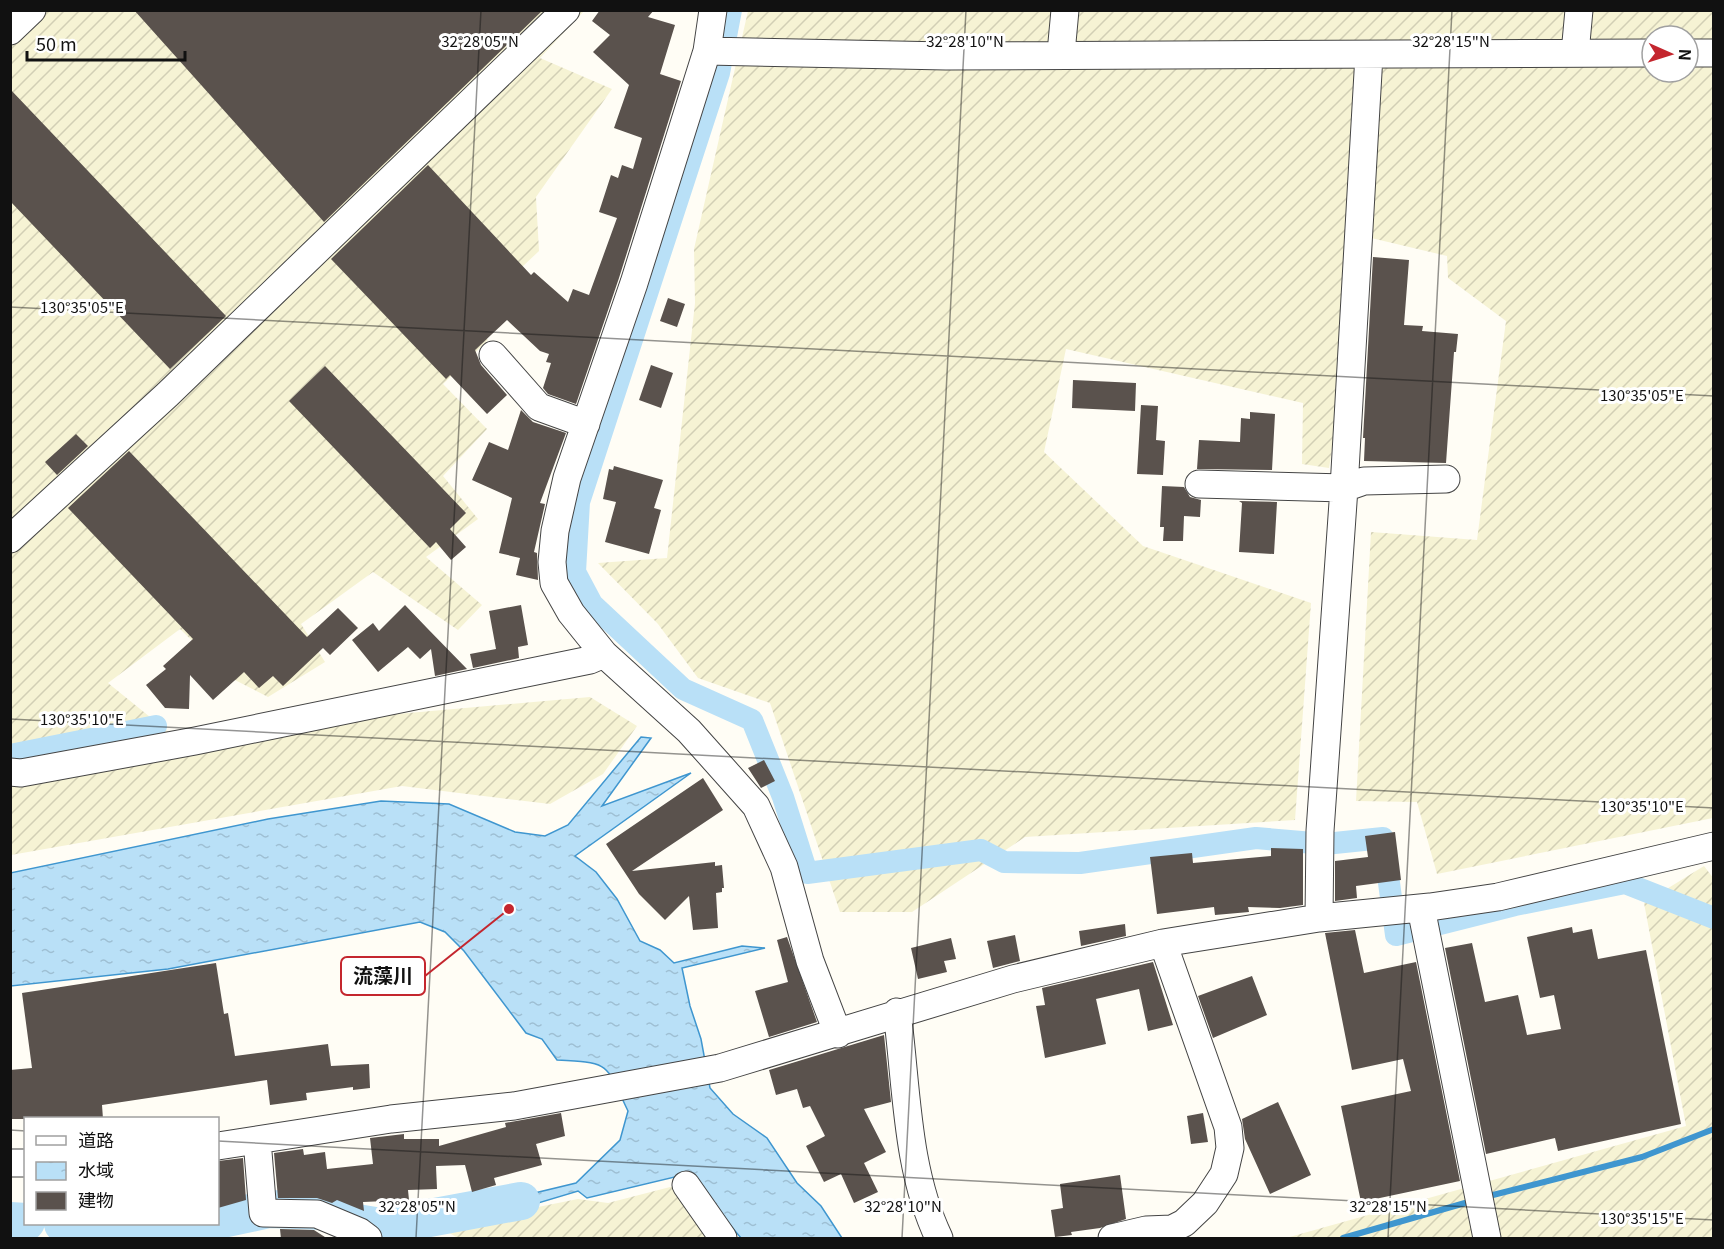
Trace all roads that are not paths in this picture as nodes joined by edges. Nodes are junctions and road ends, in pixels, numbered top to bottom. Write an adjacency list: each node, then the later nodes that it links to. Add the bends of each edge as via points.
1 (32, 10): 6 (street)
2 (566, 10): 17 (street, via 177,386)
3 (713, 10): 7 (street)
4 (1065, 10): 8 (street)
5 (1579, 10): 9 (street)
6 (10, 31)
7 (719, 52): 8 (street, via 946,56); 13 (street)
8 (1061, 53): 11 (street)
9 (1575, 53): 10 (street); 11 (street)
10 (1640, 53)
11 (1369, 55): 16 (street)
12 (493, 355): 13 (street, via 539,407)
13 (586, 424): 18 (street, via 567,478 552,562 557,591)
14 (1446, 479): 16 (street, via 1364,481)
15 (1199, 484): 16 (street)
16 (1344, 488): 22 (street)
17 (10, 540)
18 (604, 654): 19 (street, via 195,741); 25 (street, via 689,731 756,806 784,867 810,961)
19 (10, 772)
20 (1713, 846): 21 (street, via 1498,897)
21 (1416, 908): 22 (street); 29 (street)
22 (1318, 918): 23 (street)
23 (1163, 943): 24 (street); 30 (street, via 1228,1127 1230,1148 1224,1174 1205,1203)
24 (897, 1012): 25 (street); 33 (street, via 913,1152 925,1208)
25 (838, 1034): 26 (street, via 720,1068 514,1106 391,1119)
26 (257, 1140): 27 (street); 31 (street, via 263,1205 317,1214)
27 (219, 1146)
28 (686, 1185): 32 (street)
29 (1483, 1215)
30 (1172, 1234): 34 (street, via 1146,1230)
31 (368, 1239)
32 (723, 1239)
33 (939, 1239)
34 (1112, 1239)

